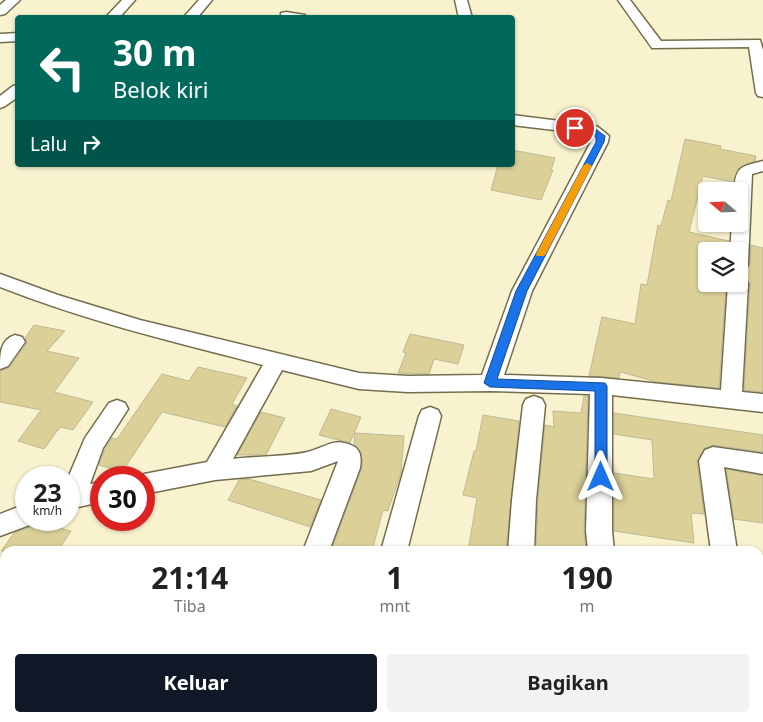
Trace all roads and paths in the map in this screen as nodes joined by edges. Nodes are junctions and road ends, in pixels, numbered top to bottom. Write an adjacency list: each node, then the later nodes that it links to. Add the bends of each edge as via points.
1 (14, 0): 6 (street)
2 (129, 0): 7 (street)
3 (206, 0): 8 (street)
4 (461, 0): 9 (street)
5 (624, 0): 12 (street, via 657,46)
6 (0, 11)
7 (114, 15)
8 (192, 15)
9 (465, 15)
10 (15, 37): 11 (street)
11 (0, 38)
12 (759, 43): 16 (street)
13 (0, 86): 14 (street)
14 (15, 88)
15 (15, 91): 17 (street)
16 (763, 93)
17 (0, 103)
18 (515, 120): 26 (street, via 592,130 600,136 600,142 522,291)
19 (763, 166): 20 (street, via 744,174)
20 (740, 242)
21 (0, 280): 25 (street, via 50,300 139,328)
22 (738, 292): 28 (street)
23 (15, 342): 24 (street)
24 (0, 361)
25 (276, 361): 26 (street, via 359,381); 34 (street)
26 (490, 383): 27 (street)
27 (601, 386): 28 (street); 42 (street)
28 (732, 399): 29 (street)
29 (763, 403)
30 (534, 405): 41 (street)
31 (117, 409): 35 (street, via 93,445)
32 (430, 416): 40 (street)
33 (763, 464): 43 (street, via 719,457 711,461)
34 (215, 470): 36 (street); 39 (street, via 311,461 337,451 348,454 350,461)
35 (80, 475)
36 (155, 482)
37 (15, 519): 38 (street)
38 (0, 525)
39 (318, 546)
40 (395, 546)
41 (521, 546)
42 (601, 546)
43 (723, 546)

